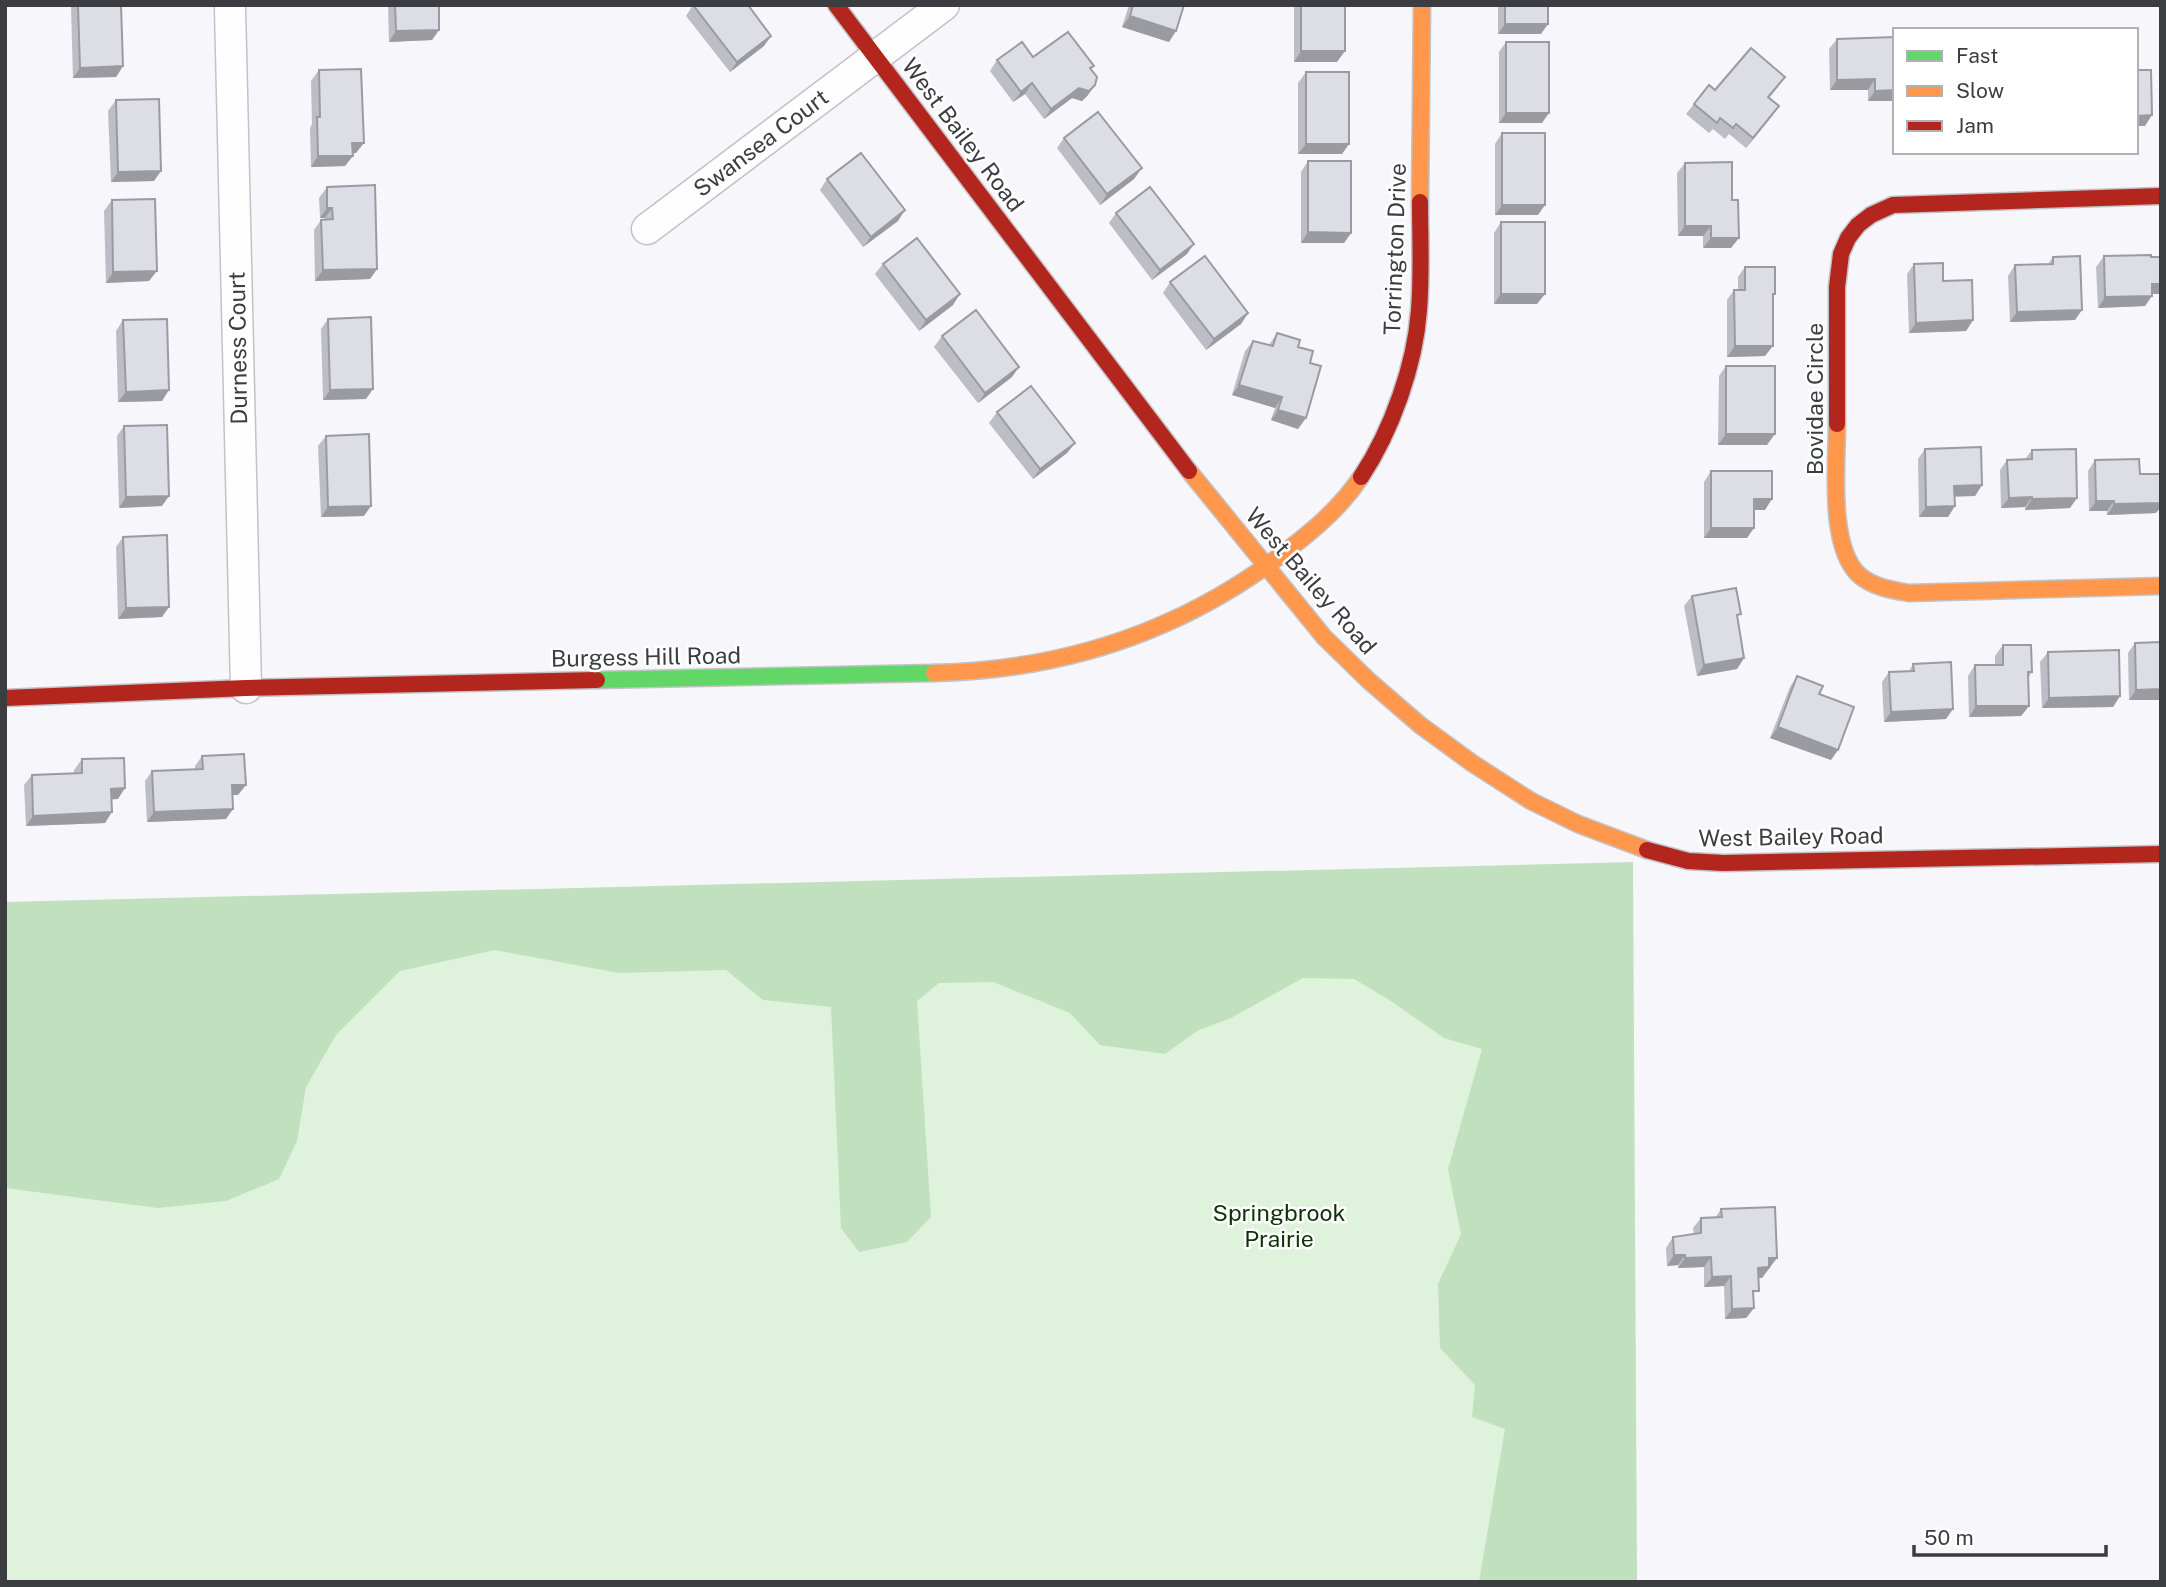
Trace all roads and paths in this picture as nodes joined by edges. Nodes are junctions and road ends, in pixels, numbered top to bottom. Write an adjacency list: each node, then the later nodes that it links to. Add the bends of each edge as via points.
1 (836, 5): 5 (street, West Bailey Road)
2 (944, 5): 5 (street, Swansea Court)
3 (1422, 5): 8 (street, Torrington Drive, via 1420,298 1405,384 1381,444 1350,492 1331,515)
4 (230, 8): 10 (street, Durness Court)
5 (876, 57): 7 (street, Swansea Court); 8 (street, West Bailey Road)
6 (2161, 196): 9 (street, Bovidae Circle, via 1893,205 1863,220 1850,234 1840,257 1837,504 1843,552 1851,566 1864,581 1893,591)
7 (647, 229)
8 (1266, 567): 10 (street, Burgess Hill Road, via 1222,595 1150,630 1100,649 1003,670); 12 (street, West Bailey Road, via 1324,637 1420,724 1531,801 1631,845 1688,861 1723,863)
9 (2161, 586)
10 (246, 688): 11 (street, Burgess Hill Road)
11 (5, 698)
12 (2161, 853)

